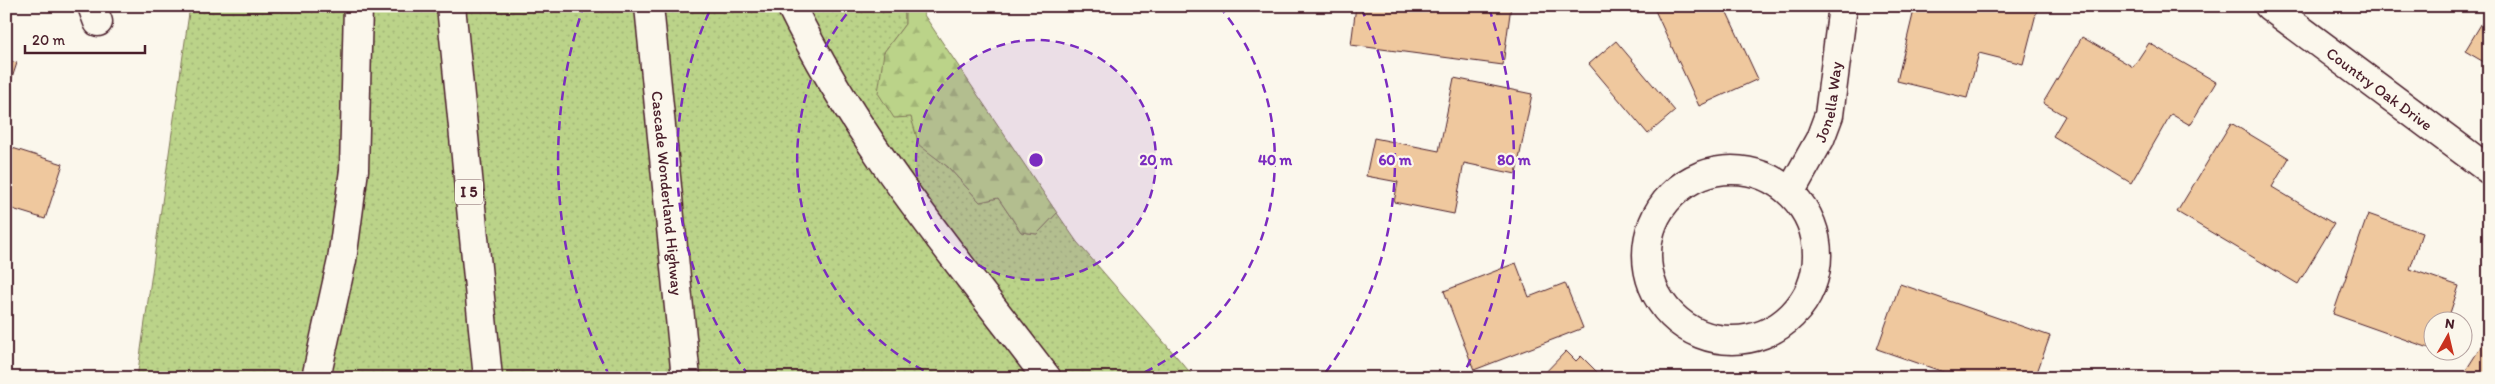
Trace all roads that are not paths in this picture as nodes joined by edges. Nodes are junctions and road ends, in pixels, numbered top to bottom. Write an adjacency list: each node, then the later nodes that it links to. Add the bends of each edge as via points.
1 (358, 6): 9 (main road, via 354,170 342,260)
2 (451, 6): 10 (main road, I 5)
3 (649, 6): 11 (main road, Cascade Wonderland Highway)
4 (791, 6): 12 (main road, via 809,45 889,170)
5 (1843, 6): 8 (main road, Jonella Way, via 1828,115 1820,139)
6 (2269, 6): 7 (main road, Country Oak Drive)
7 (2489, 170)
8 (1791, 191): 8 (main road, via 1765,177 1737,170 1709,174 1683,186 1663,205 1650,231 1647,260 1653,287 1667,311 1689,329 1715,339 1743,340 1769,332 1792,317 1808,294 1817,267 1816,240 1806,214)
9 (316, 378)
10 (488, 378)
11 (686, 378)
12 (1046, 378)

